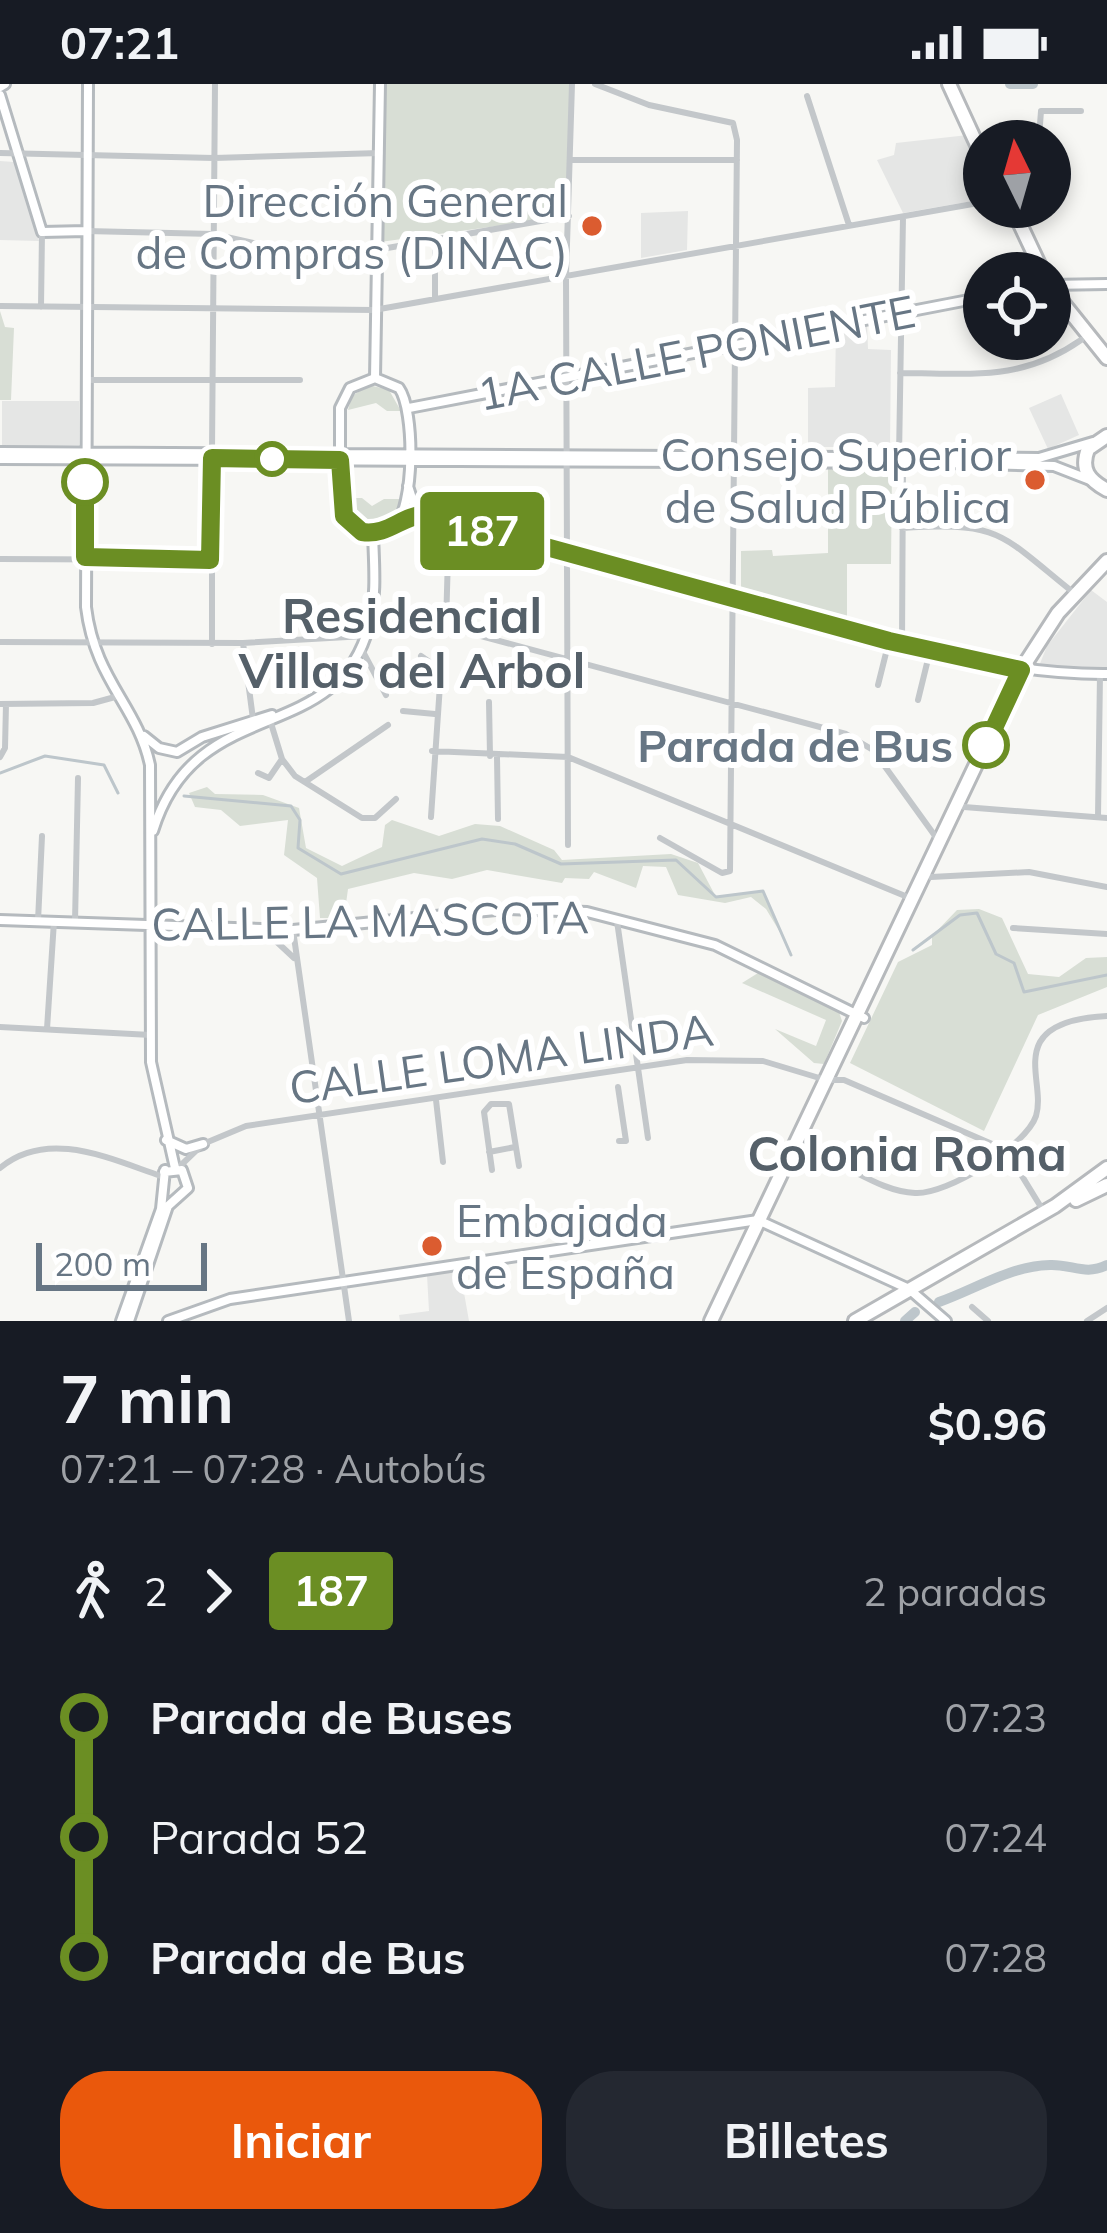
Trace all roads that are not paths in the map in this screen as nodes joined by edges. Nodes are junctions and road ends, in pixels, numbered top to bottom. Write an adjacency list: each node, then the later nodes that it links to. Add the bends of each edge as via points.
1 (88, 84): 16 (main road)
2 (215, 84): 17 (street)
3 (380, 84): 15 (main road)
4 (572, 84): 18 (street)
5 (596, 84): 19 (street, via 734,123)
6 (952, 84): 10 (highway); 11 (highway)
7 (2, 89): 14 (main road)
8 (807, 95): 23 (street)
9 (1082, 111): 12 (street, via 1042,111)
10 (967, 120)
11 (972, 120)
12 (1043, 120)
13 (0, 153): 14 (street)
14 (19, 154): 16 (street); 25 (main road)
15 (380, 154): 17 (street); 29 (main road)
16 (86, 157): 17 (street); 24 (main road)
17 (214, 158): 26 (street)
18 (572, 160): 19 (street); 21 (street)
19 (737, 160): 28 (street)
20 (963, 206): 22 (street)
21 (570, 216): 27 (street); 30 (street)
22 (903, 217): 23 (street); 40 (street)
23 (849, 225): 28 (street)
24 (86, 231): 25 (main road); 26 (street); 37 (main road)
25 (42, 232): 36 (street)
26 (213, 234): 29 (street, via 285,250); 38 (street)
27 (435, 241): 29 (street); 33 (street)
28 (738, 244): 30 (street); 44 (street)
29 (376, 250): 39 (main road)
30 (566, 276): 33 (street); 48 (street)
31 (1107, 284): 32 (main road)
32 (1071, 285)
33 (435, 299): 39 (street)
34 (963, 301): 40 (main road, 1A CALLE PONIENTE)
35 (0, 306): 36 (street)
36 (41, 307): 37 (street)
37 (85, 308): 38 (street); 49 (main road)
38 (212, 308): 39 (street); 51 (street)
39 (374, 310): 47 (main road)
40 (899, 313): 44 (main road, 1A CALLE PONIENTE); 46 (street)
41 (1071, 314): 45 (highway)
42 (1071, 327): 43 (highway)
43 (1081, 340): 45 (highway); 46 (street, via 1019,372)
44 (735, 347): 48 (main road, 1A CALLE PONIENTE); 61 (street)
45 (1107, 362)
46 (900, 373): 60 (street)
47 (375, 378): 52 (main road, via 399,388); 57 (main road, via 341,401)
48 (568, 378): 52 (main road, 1A CALLE PONIENTE); 59 (street)
49 (85, 380): 51 (street); 54 (main road)
50 (300, 380): 51 (street)
51 (211, 382): 55 (street)
52 (409, 408): 58 (main road)
53 (1101, 439): 60 (main road, via 1053,458); 62 (highway, via 1085,457)
54 (85, 454): 55 (main road); 56 (main road); 71 (main road)
55 (212, 454): 57 (main road); 73 (street)
56 (0, 455)
57 (340, 456): 58 (main road); 69 (main road, via 344,516)
58 (408, 458): 59 (main road); 63 (main road)
59 (568, 459): 61 (main road); 70 (street)
60 (901, 459): 61 (main road); 62 (main road, via 1054,466); 68 (street)
61 (735, 460): 77 (street)
62 (1091, 481): 64 (highway)
63 (408, 486): 65 (main road, via 413,505); 66 (main road)
64 (1107, 490)
65 (426, 514): 66 (main road); 67 (main road)
66 (402, 520): 69 (main road)
67 (449, 522): 70 (main road); 79 (street)
68 (902, 528): 76 (street, via 982,526); 86 (street)
69 (373, 534): 78 (main road)
70 (568, 555): 77 (main road); 90 (street)
71 (85, 557): 72 (street); 73 (street); 83 (main road)
72 (0, 559)
73 (210, 560): 84 (street)
74 (1107, 561): 76 (highway)
75 (1107, 572): 91 (highway)
76 (1075, 593): 91 (highway)
77 (732, 598): 81 (main road); 99 (street)
78 (373, 607): 79 (street); 80 (main road)
79 (446, 625): 90 (street)
80 (366, 636): 85 (street); 87 (main road)
81 (889, 641): 86 (main road); 93 (street)
82 (0, 642): 83 (street)
83 (90, 642): 84 (street); 95 (main road)
84 (212, 644): 85 (street)
85 (243, 644): 103 (street)
86 (902, 644): 88 (main road)
87 (361, 648): 94 (street); 101 (main road, via 327,692)
88 (930, 651): 91 (main road); 96 (street)
89 (422, 656): 102 (street, via 441,670)
90 (566, 660): 99 (street); 111 (street)
91 (1025, 671): 92 (main road); 117 (highway); 126 (highway)
92 (1104, 674): 120 (street)
93 (878, 685)
94 (386, 694)
95 (115, 697): 98 (street); 106 (main road)
96 (918, 700)
97 (489, 702): 109 (street)
98 (3, 704): 110 (street)
99 (734, 704): 122 (street); 126 (street, via 859,740)
100 (403, 711): 102 (street)
101 (284, 713): 103 (main road); 104 (main road)
102 (435, 714): 108 (street)
103 (253, 719): 107 (main road)
104 (270, 720): 112 (street); 118 (main road, via 197,755)
105 (388, 725): 115 (street)
106 (139, 730): 107 (main road, via 159,748); 124 (main road, via 152,779)
107 (181, 750): 118 (main road)
108 (432, 751): 109 (street); 119 (street)
109 (493, 756): 111 (street); 121 (street)
110 (0, 757)
111 (568, 757): 122 (street); 127 (street)
112 (282, 759): 113 (street, via 269,778); 115 (street)
113 (258, 772)
114 (78, 778): 135 (street)
115 (304, 782): 116 (street, via 362,818 375,818)
116 (396, 799)
117 (964, 807): 120 (street); 128 (highway)
118 (159, 810): 124 (main road)
119 (431, 817)
120 (1103, 817)
121 (498, 819)
122 (732, 827): 125 (street, via 725,874); 130 (street)
123 (42, 836): 133 (street)
124 (151, 838): 136 (main road)
125 (660, 838)
126 (940, 842): 130 (highway)
127 (568, 845)
128 (931, 878): 129 (street, via 1029,872); 142 (highway)
129 (1107, 887)
130 (912, 898): 142 (highway)
131 (617, 918): 139 (main road, CALLE LA MASCOTA, via 518,909); 142 (main road, CALLE LA MASCOTA, via 715,945); 147 (street)
132 (0, 920): 133 (main road, CALLE LA MASCOTA)
133 (38, 921): 134 (main road, CALLE LA MASCOTA)
134 (54, 921): 135 (main road, CALLE LA MASCOTA); 145 (street)
135 (75, 922): 136 (main road, CALLE LA MASCOTA)
136 (151, 925): 138 (main road, CALLE LA MASCOTA); 146 (main road)
137 (1013, 928): 140 (street)
138 (263, 930): 139 (main road, CALLE LA MASCOTA); 141 (street)
139 (293, 930): 141 (street)
140 (1107, 934)
141 (296, 960): 157 (street)
142 (860, 1016): 148 (highway)
143 (1107, 1016): 165 (street, via 1056,1028 1040,1043 1037,1112 1026,1137)
144 (0, 1027): 145 (street)
145 (47, 1029): 146 (street)
146 (151, 1035): 161 (main road)
147 (639, 1066): 148 (street, CALLE LOMA LINDA, via 749,1059); 150 (street, CALLE LOMA LINDA); 152 (street)
148 (831, 1079): 165 (street, CALLE LOMA LINDA); 178 (highway)
149 (618, 1087): 154 (street)
150 (506, 1089): 151 (street, CALLE LOMA LINDA); 155 (street)
151 (484, 1092): 153 (street, CALLE LOMA LINDA); 156 (street)
152 (641, 1097): 154 (street); 158 (street)
153 (436, 1100): 157 (street, CALLE LOMA LINDA); 167 (street)
154 (620, 1100): 159 (street)
155 (502, 1103): 156 (street); 164 (street, via 511,1107)
156 (491, 1104): 166 (street, via 484,1112)
157 (319, 1116): 163 (street, CALLE LOMA LINDA, via 246,1126); 179 (street)
158 (646, 1127): 159 (street); 160 (street)
159 (625, 1130): 162 (street, via 626,1141)
160 (648, 1138)
161 (165, 1139): 163 (main road, via 180,1149); 173 (main road)
162 (619, 1141)
163 (202, 1144): 173 (street)
164 (516, 1147): 166 (street); 169 (street)
165 (1006, 1150): 170 (street, via 924,1194); 177 (street)
166 (489, 1152): 172 (street)
167 (443, 1162)
168 (2, 1163): 173 (street, via 74,1148)
169 (519, 1166)
170 (845, 1167)
171 (1107, 1168): 177 (highway)
172 (492, 1170)
173 (173, 1172): 175 (main road); 176 (main road, via 188,1187)
174 (1107, 1185): 180 (highway)
175 (165, 1193): 176 (main road); 182 (main road)
176 (179, 1196): 182 (main road, via 168,1206)
177 (1044, 1212): 180 (highway)
178 (762, 1222): 179 (main road); 180 (main road); 185 (highway)
179 (345, 1280): 183 (main road, via 205,1305); 184 (street)
180 (912, 1290): 186 (highway); 187 (highway); 188 (main road)
181 (1107, 1308): 191 (street)
182 (128, 1321)
183 (168, 1321)
184 (349, 1321)
185 (715, 1321)
186 (855, 1321)
187 (865, 1321)
188 (946, 1321)
189 (966, 1321): 190 (street, via 975,1309)
190 (988, 1321)
191 (1087, 1321)

